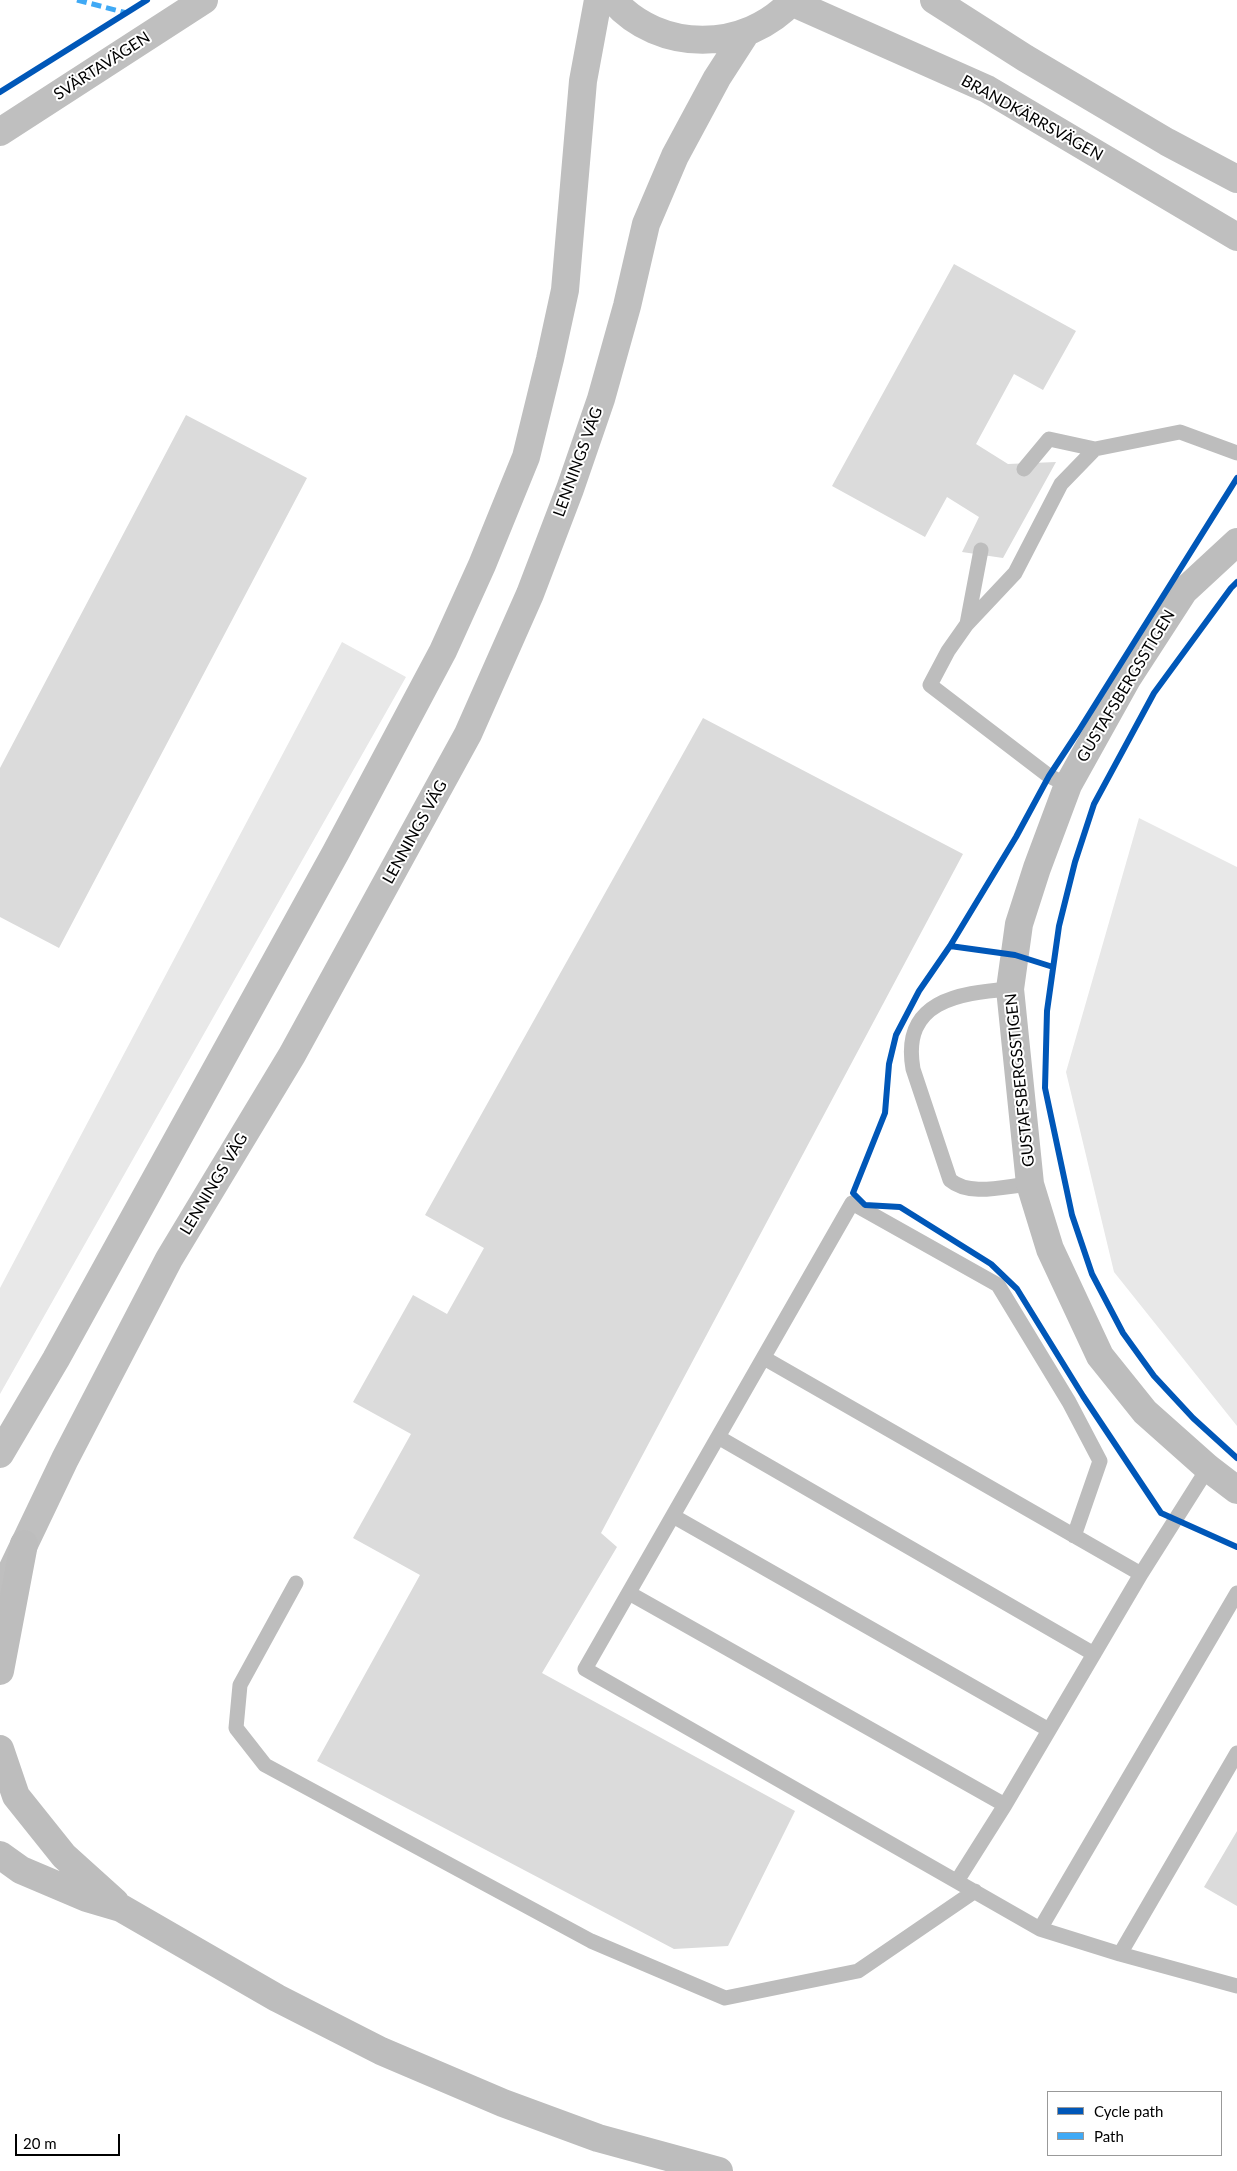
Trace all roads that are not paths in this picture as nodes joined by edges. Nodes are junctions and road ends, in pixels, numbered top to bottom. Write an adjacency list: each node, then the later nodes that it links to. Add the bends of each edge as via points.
1 (204, 0): 7 (main road, SVÄRTAVÄGEN)
2 (598, 0): 21 (main road, via 584,81 563,299 526,457 482,565 443,650 336,852 56,1359)
3 (613, 0): 6 (main road, via 622,11 650,29 681,39 714,40)
4 (934, 0): 8 (main road, via 1167,142)
5 (792, 1): 6 (main road, via 770,20); 9 (main road, BRANDKÄRRSVÄGEN, via 986,89)
6 (746, 33): 26 (main road, LENNINGS VÄG, via 717,78 675,156 646,224 601,399 570,489 530,594 468,734 292,1055 168,1259)
7 (0, 132)
8 (1237, 179)
9 (1237, 237)
10 (1095, 449): 11 (lane, via 1180,432); 12 (lane, via 1049,439); 15 (lane, via 1061,484 1015,573)
11 (1237, 453)
12 (1024, 469)
13 (1237, 542): 16 (main road, GUSTAFSBERGSSTIGEN, via 1184,591 1127,679)
14 (982, 550): 15 (lane)
15 (967, 624): 16 (lane, via 930,685 1049,776)
16 (1068, 785): 17 (main road, GUSTAFSBERGSSTIGEN, via 1019,924)
17 (1010, 989): 18 (main road, GUSTAFSBERGSSTIGEN); 18 (lane, via 970,992 942,1002 922,1015 910,1054 950,1180 957,1186 972,1190)
18 (1030, 1184): 22 (main road, GUSTAFSBERGSSTIGEN, via 1050,1250 1100,1356 1145,1412)
19 (764, 1358): 20 (lane); 25 (lane); 25 (lane, via 852,1203 998,1285 1069,1402 1100,1461)
20 (718, 1438): 24 (lane); 32 (lane)
21 (0, 1454)
22 (1208, 1468): 23 (main road, GUSTAFSBERGSSTIGEN); 27 (lane)
23 (1237, 1490)
24 (672, 1516): 30 (lane); 34 (lane)
25 (1074, 1536): 27 (lane)
26 (24, 1544): 31 (main road, LENNINGS VÄG); 33 (main road)
27 (1141, 1574): 32 (lane)
28 (296, 1583): 40 (lane, via 240,1685 236,1728 265,1765 591,1941 725,1998 858,1971)
29 (1237, 1592): 42 (lane)
30 (629, 1593): 37 (lane); 39 (lane, via 585,1669)
31 (0, 1595)
32 (1094, 1654): 34 (lane)
33 (0, 1671)
34 (1049, 1730): 37 (lane)
35 (0, 1749): 41 (main road, via 16,1796 64,1856)
36 (1237, 1753): 43 (lane)
37 (1005, 1805): 39 (lane)
38 (0, 1855): 41 (main road, via 20,1870 87,1898)
39 (957, 1881): 40 (lane)
40 (975, 1891): 42 (lane)
41 (121, 1908): 45 (main road, via 277,1998 381,2051 503,2103 598,2138)
42 (1040, 1929): 43 (lane)
43 (1120, 1954): 44 (lane)
44 (1237, 1986)
45 (719, 2171)

